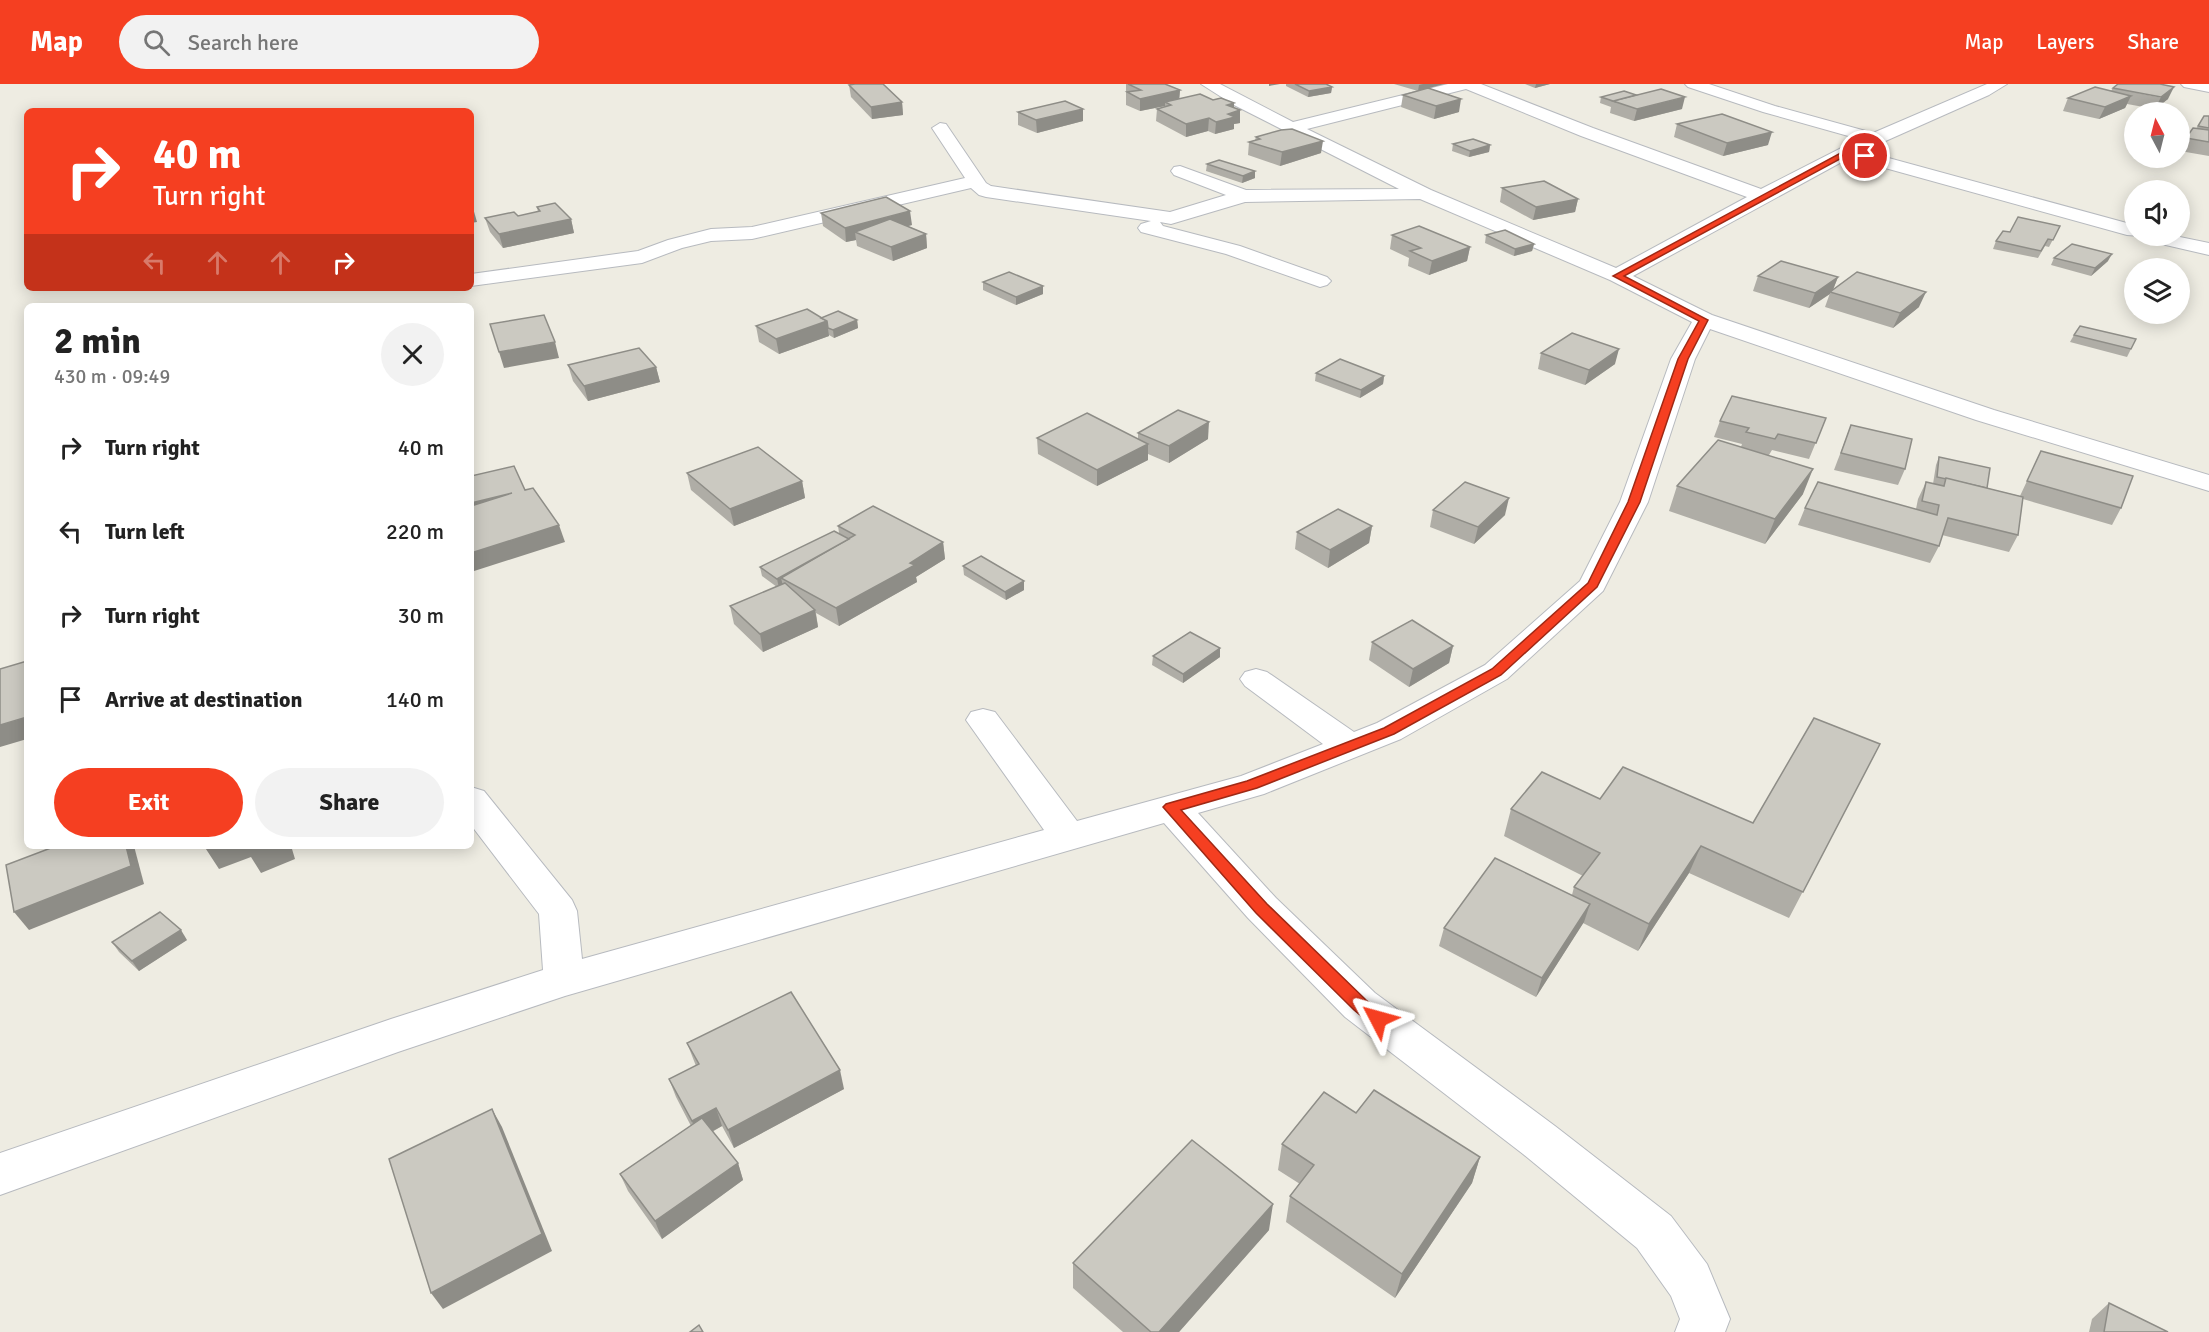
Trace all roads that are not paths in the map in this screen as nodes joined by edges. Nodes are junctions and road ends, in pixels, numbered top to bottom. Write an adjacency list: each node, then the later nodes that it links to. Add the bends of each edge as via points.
1 (1209, 84): 7 (street)
2 (1693, 84): 8 (street)
3 (1999, 84): 8 (street)
4 (2189, 84): 5 (street)
5 (2209, 87)
6 (940, 128): 11 (street)
7 (1290, 128): 12 (street); 14 (street, via 1467,84)
8 (1874, 138): 9 (street)
9 (1848, 152): 14 (street); 16 (street)
10 (1180, 171): 13 (street)
11 (976, 181): 15 (street, via 986,191); 20 (street, via 752,233 711,235 642,257)
12 (1424, 194): 13 (street); 19 (street)
13 (1244, 196): 15 (street)
14 (1762, 196): 19 (street)
15 (1171, 218): 21 (street, via 1148,228 1233,250)
16 (2124, 228)
17 (2190, 245): 18 (street)
18 (2209, 249)
19 (1617, 276): 22 (street)
20 (474, 280)
21 (1320, 281)
22 (1704, 320): 23 (street, via 1985,415); 26 (street, via 1683,359 1634,502 1593,585 1497,672 1389,731)
23 (2209, 483)
24 (1256, 679): 26 (street)
25 (983, 720): 29 (street)
26 (1351, 747): 28 (street, via 1252,785)
27 (474, 804): 30 (street, via 558,911)
28 (1171, 807): 29 (street); 32 (street, via 1262,908 1360,1005 1654,1232 1690,1281)
29 (1068, 836): 30 (street)
30 (564, 980): 31 (street)
31 (0, 1174)
32 (1710, 1328)

